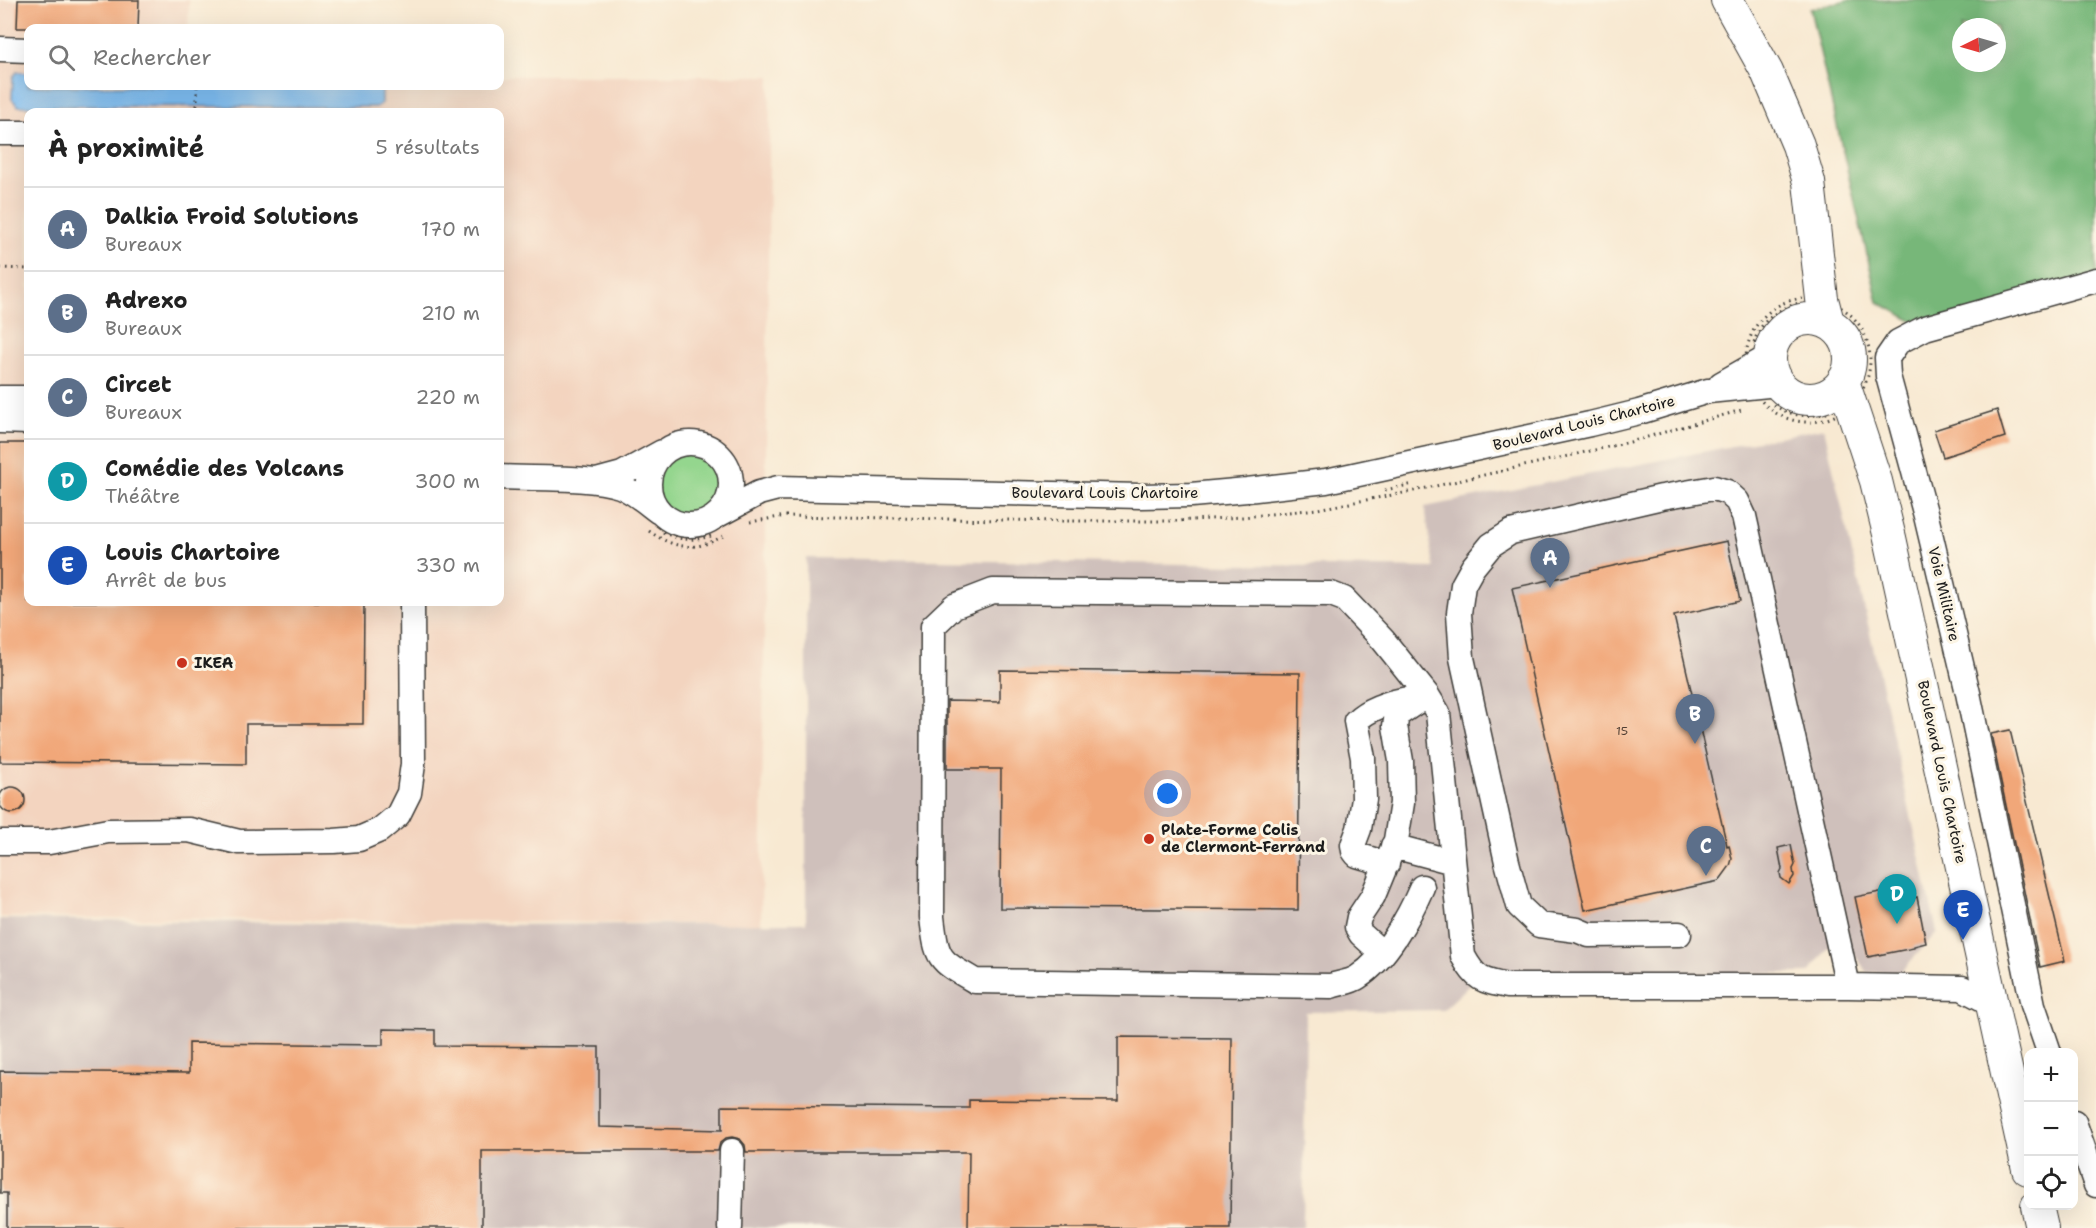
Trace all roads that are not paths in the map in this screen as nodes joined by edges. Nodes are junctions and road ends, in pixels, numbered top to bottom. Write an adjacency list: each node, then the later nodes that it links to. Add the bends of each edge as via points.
1 (1727, 0): 7 (main road, via 1767,72 1798,145 1809,183 1815,225)
2 (0, 49): 3 (street)
3 (24, 50)
4 (0, 133): 5 (street)
5 (24, 134)
6 (2096, 280): 33 (street, Voie Militaire, via 1926,328 1898,342 1887,358 1888,376 1968,693 2033,1005)
7 (1810, 308): 8 (main road, via 1776,338); 11 (main road, via 1837,328 1849,348 1851,360)
8 (1761, 381): 11 (main road, via 1795,396); 18 (street, Boulevard Louis Chartoire, via 1472,451 1326,481 1247,490 1141,496)
9 (0, 398): 10 (street)
10 (24, 398)
11 (1836, 403): 28 (main road, Boulevard Louis Chartoire, via 1876,481)
12 (0, 421): 13 (street)
13 (24, 422)
14 (664, 451): 15 (street, via 687,442 699,443 721,456); 17 (street, via 622,474); 19 (street, via 656,460 649,483 650,495)
15 (728, 467): 18 (street); 20 (street, via 732,480 730,494)
16 (504, 477): 17 (street)
17 (596, 481): 19 (street, via 636,494)
18 (778, 488): 20 (street, via 759,493)
19 (663, 516): 20 (street, via 690,525)
20 (716, 516)
21 (412, 606): 23 (street, via 413,764 409,793 398,815 381,830 359,839 334,841 239,842 178,830 108,831 50,843)
22 (1427, 695): 24 (street, via 1396,715 1402,803); 24 (street, via 1396,701 1356,721 1363,758 1364,799 1354,851 1357,855); 25 (street, via 1438,713); 29 (street, via 1352,607 1331,594 993,591 954,606 933,626 932,917 935,947 946,964 975,981 1331,986 1356,979)
23 (0, 842)
24 (1390, 855): 25 (street); 29 (street, via 1357,927)
25 (1453, 862): 30 (street, via 1463,956 1484,982 1508,986)
26 (1422, 887): 29 (street, via 1412,912)
27 (1680, 934): 30 (street, via 1589,936 1577,930 1539,925 1519,906 1462,658 1459,613 1463,585 1473,567 1491,545 1511,532 1714,488 1737,501 1744,516)
28 (1981, 952): 31 (street, via 1973,976); 32 (main road, Boulevard Louis Chartoire)
29 (1382, 953)
30 (1848, 986): 31 (street)
31 (1962, 988): 32 (street, via 1984,1000)
32 (1994, 1012): 36 (main road, Boulevard Louis Chartoire)
33 (2047, 1048)
34 (2078, 1136): 37 (street)
35 (732, 1152): 39 (street)
36 (2025, 1156)
37 (2096, 1185)
38 (2038, 1210): 40 (main road)
39 (730, 1228)
40 (2042, 1228)

